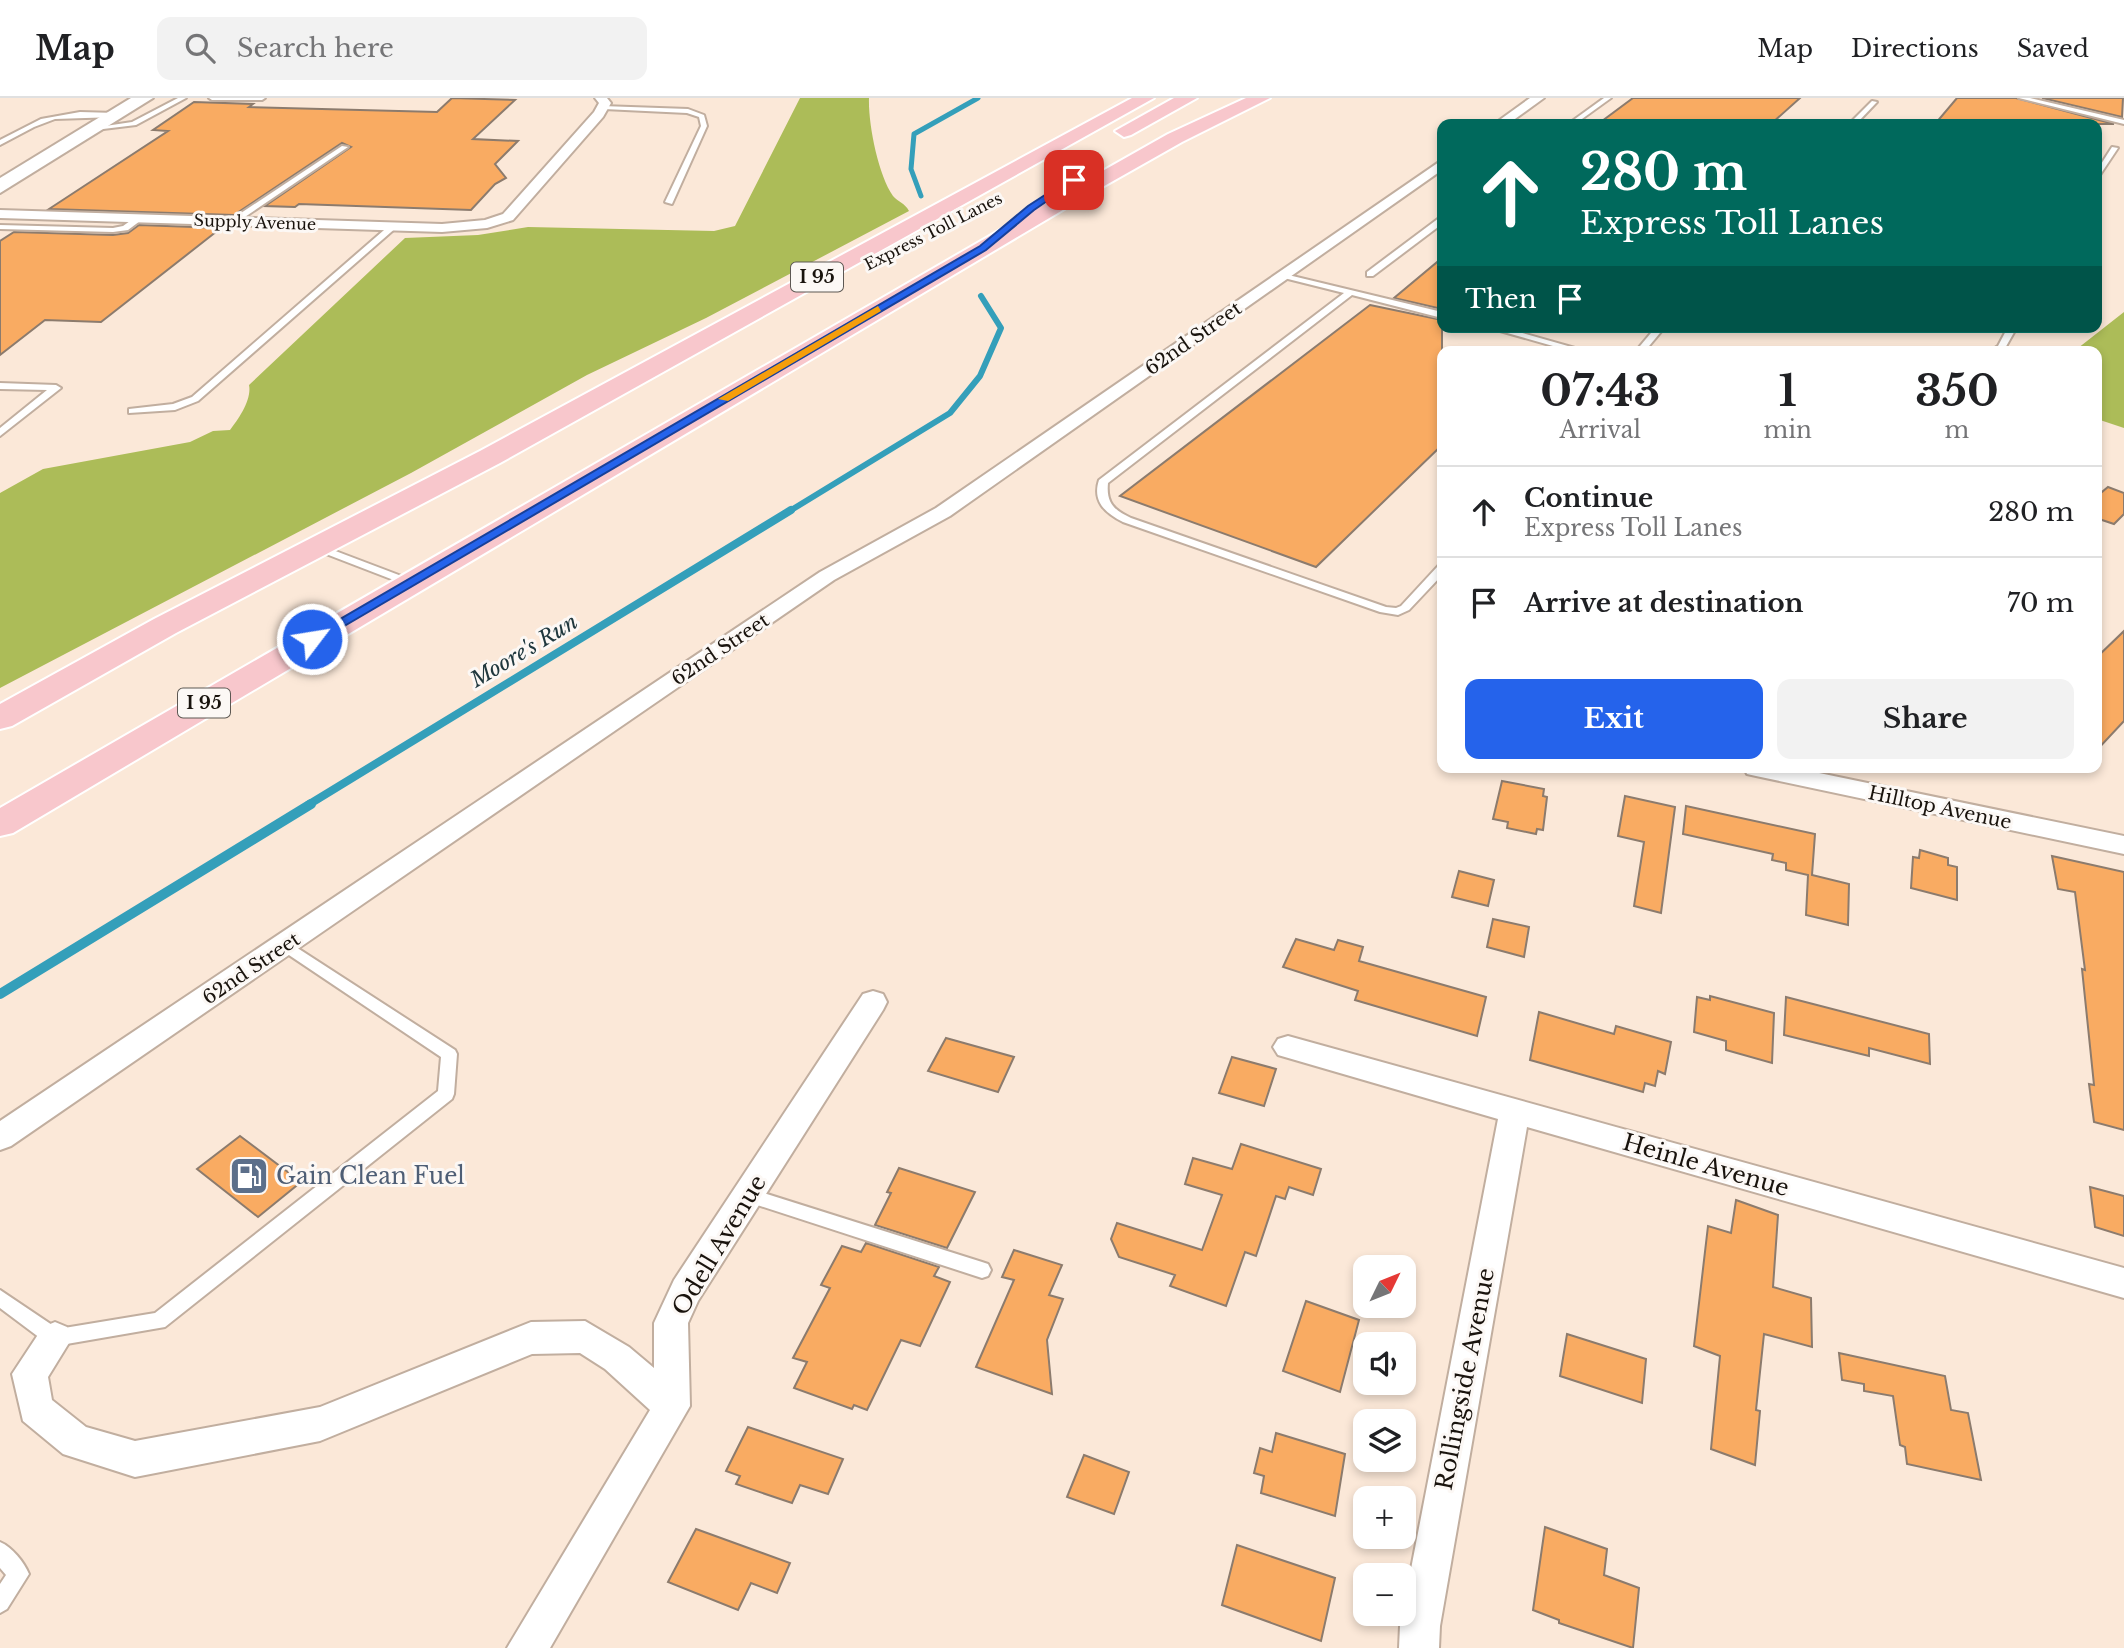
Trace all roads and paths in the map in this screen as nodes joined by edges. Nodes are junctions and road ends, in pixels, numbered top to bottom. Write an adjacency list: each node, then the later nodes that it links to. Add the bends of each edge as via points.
1 (144, 98): 14 (main road)
2 (183, 98): 19 (lane, via 134,124)
3 (212, 98): 4 (lane)
4 (262, 98)
5 (1145, 98): 41 (highway, I 95)
6 (1188, 98): 41 (highway, Express Toll Lanes)
7 (1220, 98): 31 (highway, Express Toll Lanes, via 1052,193)
8 (1261, 98): 31 (highway, I 95, via 1175,138)
9 (1538, 98): 15 (street)
10 (1608, 98): 16 (lane)
11 (2022, 98): 18 (lane)
12 (602, 102): 26 (lane, via 702,116 704,126); 30 (street, Supply Avenue, via 508,217 464,228)
13 (1874, 102): 17 (lane)
14 (116, 115): 19 (main road); 20 (lane, via 41,118)
15 (1507, 119)
16 (1578, 119)
17 (1857, 119)
18 (2124, 122)
19 (95, 128): 25 (main road)
20 (0, 143)
21 (344, 147): 28 (lane)
22 (2114, 148): 24 (lane)
23 (1437, 167): 33 (street, 62nd Street)
24 (2102, 169)
25 (0, 187)
26 (668, 202)
27 (2, 218): 28 (street, Supply Avenue)
28 (233, 221): 30 (street, Supply Avenue)
29 (1437, 224): 32 (lane)
30 (394, 226): 39 (lane, via 195,398 175,408)
31 (983, 248): 44 (highway, I 95)
32 (1370, 274)
33 (1283, 275): 34 (lane); 49 (street, 62nd Street, via 943,512 827,576)
34 (1351, 292): 35 (lane); 43 (lane, via 1103,482 1102,502 1126,520 1384,610 1405,608)
35 (1437, 314)
36 (1513, 333): 37 (lane)
37 (1562, 346)
38 (0, 386): 40 (lane, via 56,388)
39 (132, 411)
40 (0, 433)
41 (490, 457): 42 (highway, I 95)
42 (317, 547): 44 (lane); 45 (highway, I 95)
43 (1437, 573)
44 (408, 582): 47 (highway, I 95)
45 (0, 718)
46 (1780, 773): 48 (street, Hilltop Avenue)
47 (0, 824)
48 (2124, 845)
49 (285, 945): 53 (street, 62nd Street); 58 (lane, via 449,1054 446,1094 159,1321)
50 (873, 1002): 54 (street, Odell Avenue)
51 (1288, 1047): 52 (street, Heinle Avenue)
52 (1515, 1111): 56 (street, Heinle Avenue); 63 (street, Rollingside Avenue)
53 (0, 1137)
54 (748, 1195): 55 (lane); 59 (street, Odell Avenue, via 686,1291 671,1323)
55 (982, 1270)
56 (2124, 1283)
57 (0, 1298): 58 (lane)
58 (55, 1338): 59 (street, via 30,1374 36,1409 76,1441 135,1459 320,1424 531,1338 585,1337)
59 (672, 1406): 62 (street)
60 (0, 1552): 61 (lane, via 19,1574)
61 (0, 1602)
62 (527, 1648)
63 (1419, 1648)

